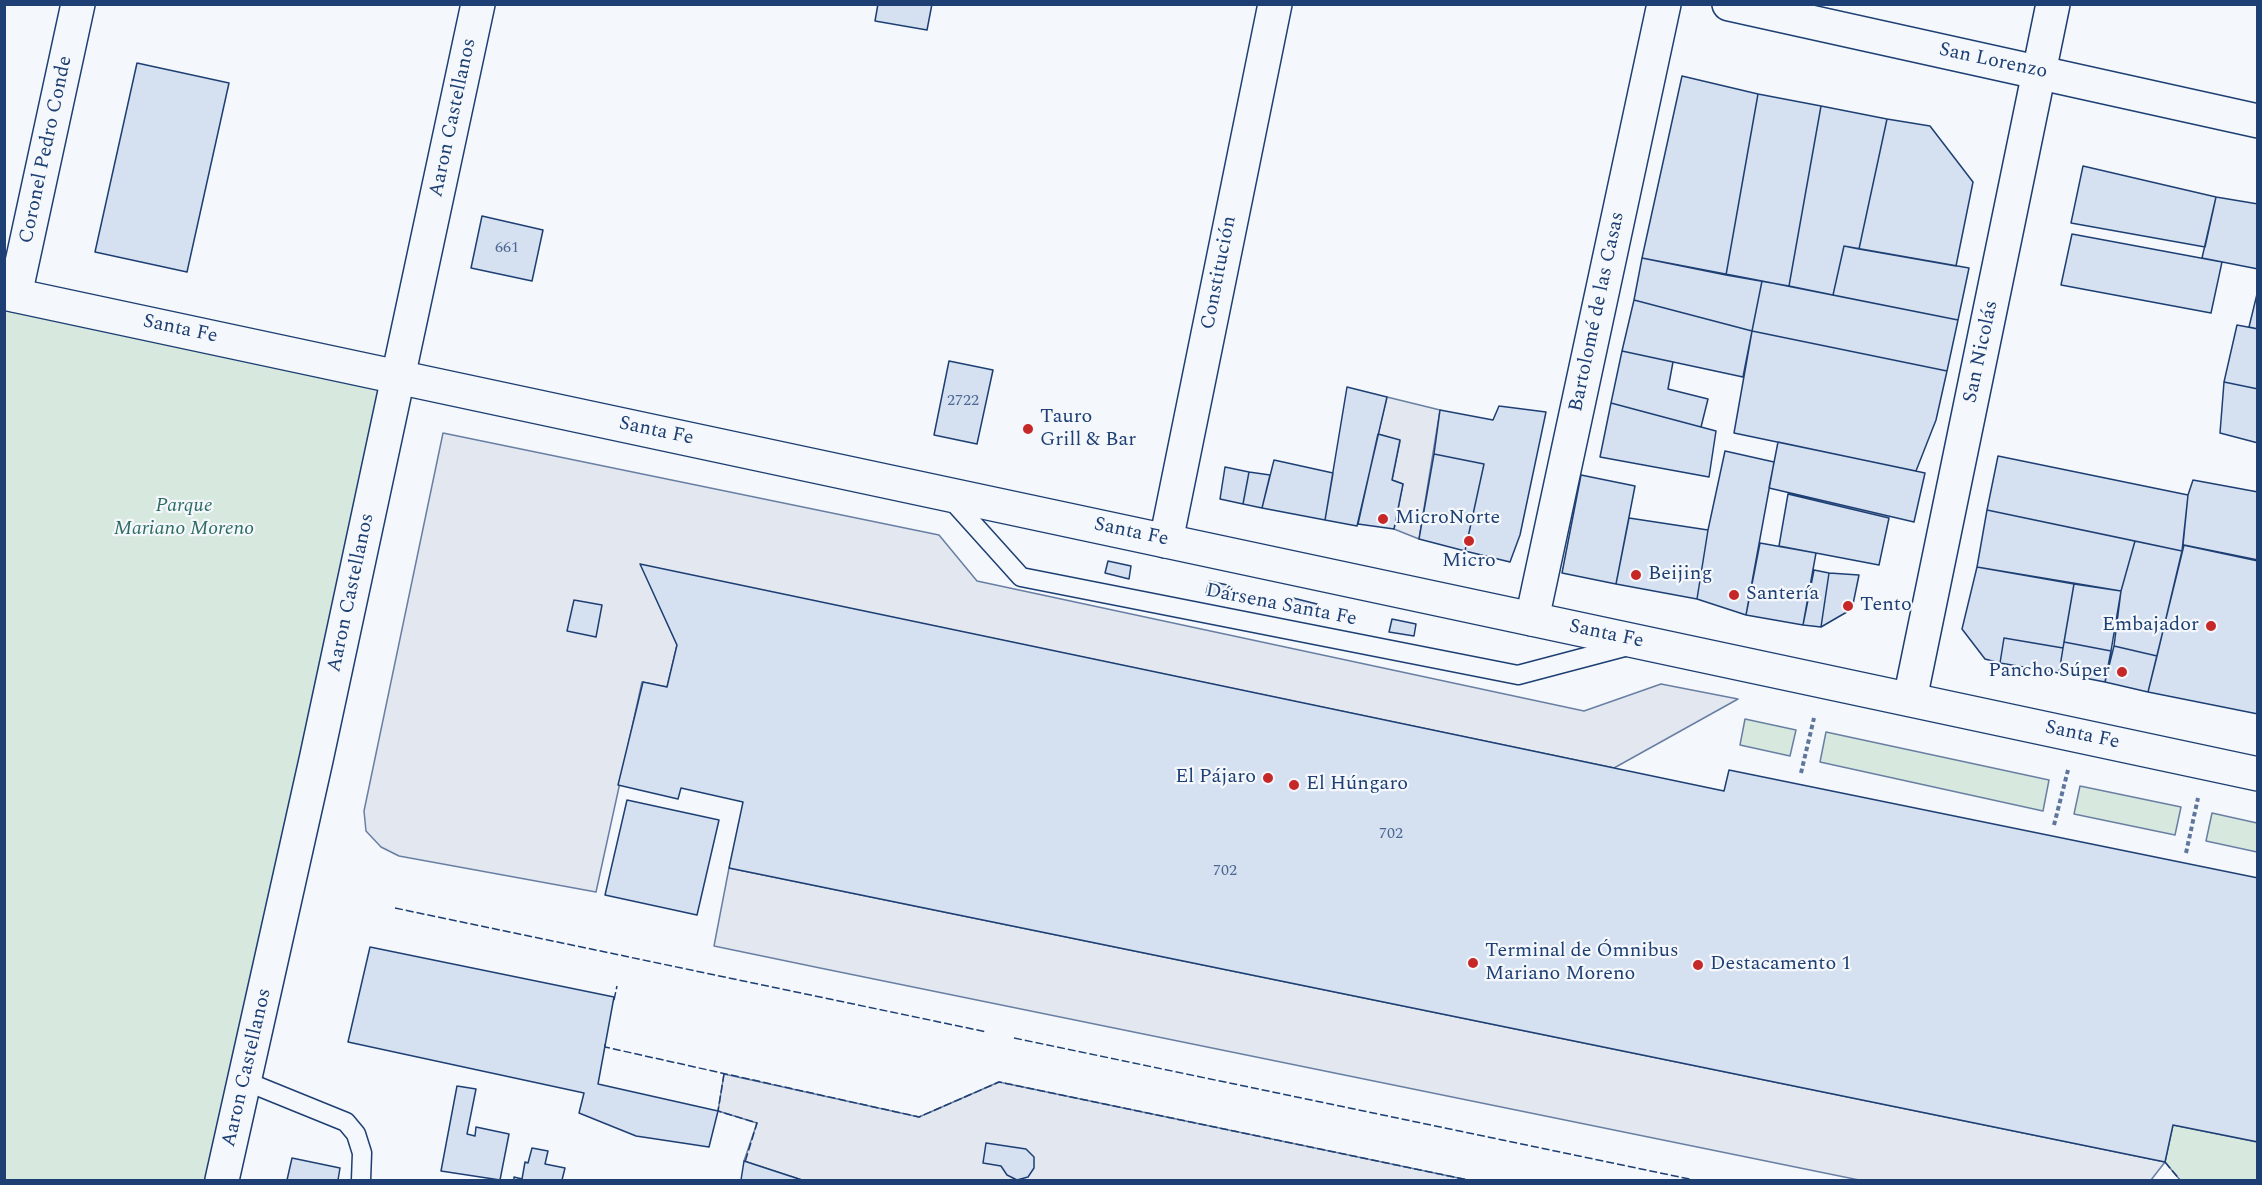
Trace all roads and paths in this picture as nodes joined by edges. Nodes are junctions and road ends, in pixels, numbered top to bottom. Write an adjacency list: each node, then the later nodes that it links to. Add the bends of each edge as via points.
1 (78, 4): 9 (street, Coronel Pedro Conde)
2 (478, 4): 10 (street, Aaron Castellanos)
3 (1275, 4): 12 (street, Constitución)
4 (1664, 4): 13 (street, Bartolomé de las Casas)
5 (1729, 4): 7 (street, San Lorenzo)
6 (2053, 4): 7 (street, San Nicolás)
7 (2039, 72): 8 (street, San Lorenzo); 15 (street, San Nicolás)
8 (2258, 121)
9 (10, 294): 10 (street, Santa Fe)
10 (398, 377): 11 (street, Santa Fe); 23 (street, Aaron Castellanos)
11 (945, 494): 12 (street, Santa Fe); 14 (lane, Dársena Santa Fe, via 1021,577 1518,675)
12 (1166, 541): 13 (street, Santa Fe)
13 (1532, 619): 14 (street, Santa Fe)
14 (1642, 642): 15 (street, Santa Fe)
15 (1910, 699): 19 (street, Santa Fe)
16 (1814, 718): 18 (path)
17 (2068, 770): 21 (path)
18 (1801, 773)
19 (2258, 774)
20 (2199, 797): 22 (path)
21 (2054, 825)
22 (2186, 852)
23 (245, 1081): 24 (street, Aaron Castellanos); 25 (lane, via 346,1122 356,1134 362,1153)
24 (222, 1180)
25 (361, 1180)

